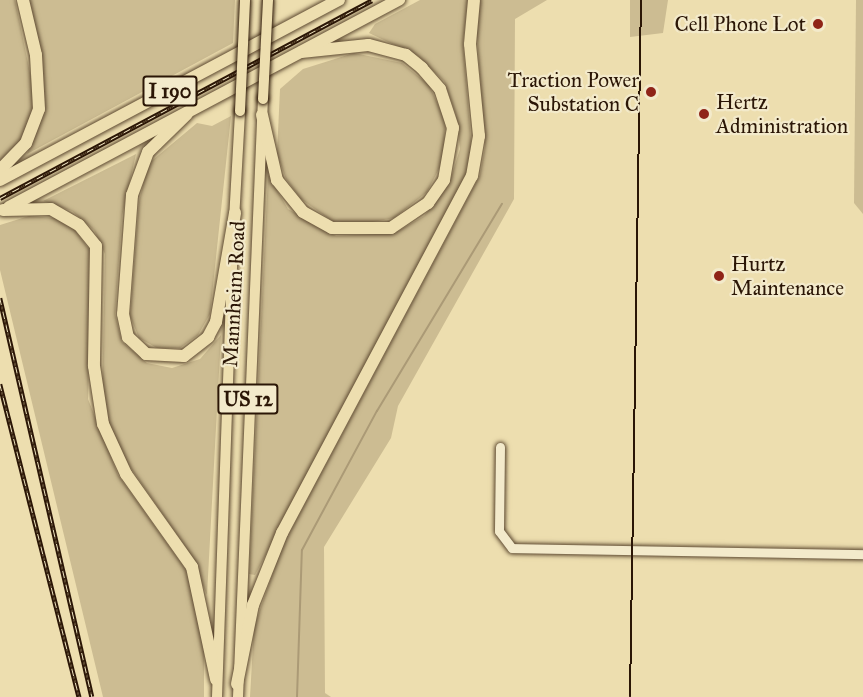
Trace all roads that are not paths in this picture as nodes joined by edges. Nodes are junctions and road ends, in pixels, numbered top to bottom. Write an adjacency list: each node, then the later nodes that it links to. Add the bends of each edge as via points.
1 (23, 0): 10 (highway, via 36,55 39,109 26,143)
2 (245, 0): 13 (main road, Mannheim Road / US 12, bridge)
3 (268, 0): 9 (main road, Mannheim Road / US 12, bridge)
4 (339, 0): 11 (highway, I 190)
5 (399, 0): 7 (highway, I 190)
6 (474, 0): 17 (highway, via 470,44 479,136 472,176 282,533 253,605)
7 (301, 52): 8 (highway, I 190); 9 (highway, via 334,45 375,46 406,55 422,68 440,89 453,128 444,180 428,204 392,228 332,228 303,212 277,180)
8 (187, 114): 12 (highway, I 190); 13 (highway, via 148,152 132,195 123,315 128,337 146,354 184,356 208,337 216,322)
9 (262, 115): 17 (main road, Mannheim Road / US 12)
10 (0, 170)
11 (0, 180)
12 (2, 211): 16 (highway, via 58,212 80,225 96,246 94,366 101,415 126,474 192,567)
13 (235, 213): 16 (main road, Mannheim Road / US 12)
14 (500, 447): 15 (street, via 499,531 512,548)
15 (863, 554)
16 (216, 680): 18 (main road, Mannheim Road / US 12)
17 (237, 684): 19 (main road, Mannheim Road / US 12)
18 (217, 697)
19 (238, 697)

